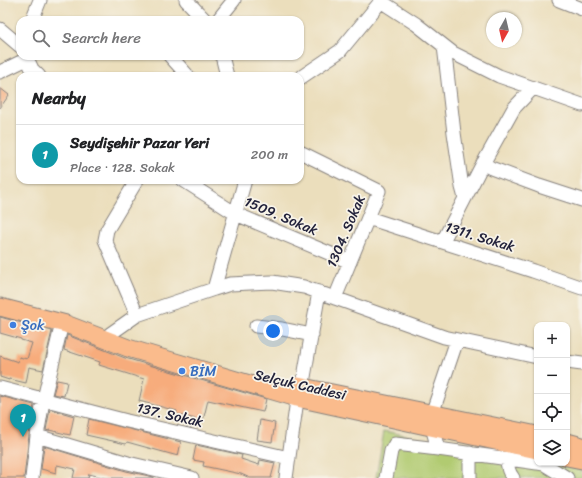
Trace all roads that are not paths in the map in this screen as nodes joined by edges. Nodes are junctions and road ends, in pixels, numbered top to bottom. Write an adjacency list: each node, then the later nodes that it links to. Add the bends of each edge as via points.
1 (40, 0): 7 (street)
2 (186, 0): 8 (street)
3 (234, 0): 9 (street)
4 (559, 0): 6 (street)
5 (382, 1): 12 (street); 21 (street, via 340,51)
6 (582, 9)
7 (34, 16)
8 (201, 16)
9 (221, 16)
10 (0, 30): 11 (street)
11 (16, 42)
12 (444, 46): 22 (street, via 499,76); 29 (street, via 455,141)
13 (21, 60): 17 (street)
14 (28, 60): 18 (street)
15 (174, 60): 19 (street)
16 (223, 60): 20 (street)
17 (1, 71)
18 (35, 72)
19 (184, 72)
20 (226, 72)
21 (304, 75)
22 (533, 88): 23 (street); 25 (street, via 514,108)
23 (582, 105)
24 (304, 154): 32 (street, 1304. Sokak, via 379,191)
25 (483, 163): 29 (street); 30 (street, via 538,186)
26 (135, 184): 40 (street, via 107,230 105,240)
27 (190, 184): 31 (street, 1509. Sokak)
28 (244, 184): 31 (street)
29 (465, 198): 33 (street, via 445,237)
30 (582, 200)
31 (236, 214): 34 (street, 1509. Sokak); 36 (street)
32 (368, 218): 33 (street, 1311. Sokak); 34 (street, 1304. Sokak)
33 (439, 242): 35 (street, 1311. Sokak)
34 (350, 262): 38 (street, 1304. Sokak)
35 (582, 288)
36 (214, 289): 37 (street, via 230,284 272,282); 40 (street)
37 (319, 292): 38 (street); 44 (street)
38 (335, 298): 45 (street)
39 (0, 307): 41 (main road)
40 (137, 315): 43 (street)
41 (64, 324): 43 (main road, Selçuk Caddesi); 50 (main road, via 128,348); 51 (street)
42 (256, 326): 44 (street)
43 (110, 334): 50 (main road, Selçuk Caddesi)
44 (312, 335): 50 (street, via 304,377)
45 (457, 340): 46 (street); 52 (street)
46 (534, 355)
47 (570, 362): 48 (street)
48 (582, 364)
49 (0, 388): 51 (street, 137. Sokak)
50 (298, 392): 52 (main road); 60 (street)
51 (44, 399): 54 (street); 60 (street, 137. Sokak, via 135,423)
52 (432, 420): 53 (main road); 56 (street); 57 (main road)
53 (534, 435)
54 (37, 436): 64 (street); 65 (street, via 128,463)
55 (578, 446): 59 (main road)
56 (438, 449): 58 (street); 67 (street, via 395,444 391,450)
57 (534, 449)
58 (470, 453): 61 (street); 68 (street)
59 (570, 454)
60 (289, 458): 66 (street)
61 (507, 458): 62 (street); 69 (street, via 507,468)
62 (534, 462)
63 (547, 466): 70 (street)
64 (32, 478)
65 (192, 478)
66 (286, 478)
67 (386, 478)
68 (470, 478)
69 (513, 478)
70 (567, 478)

